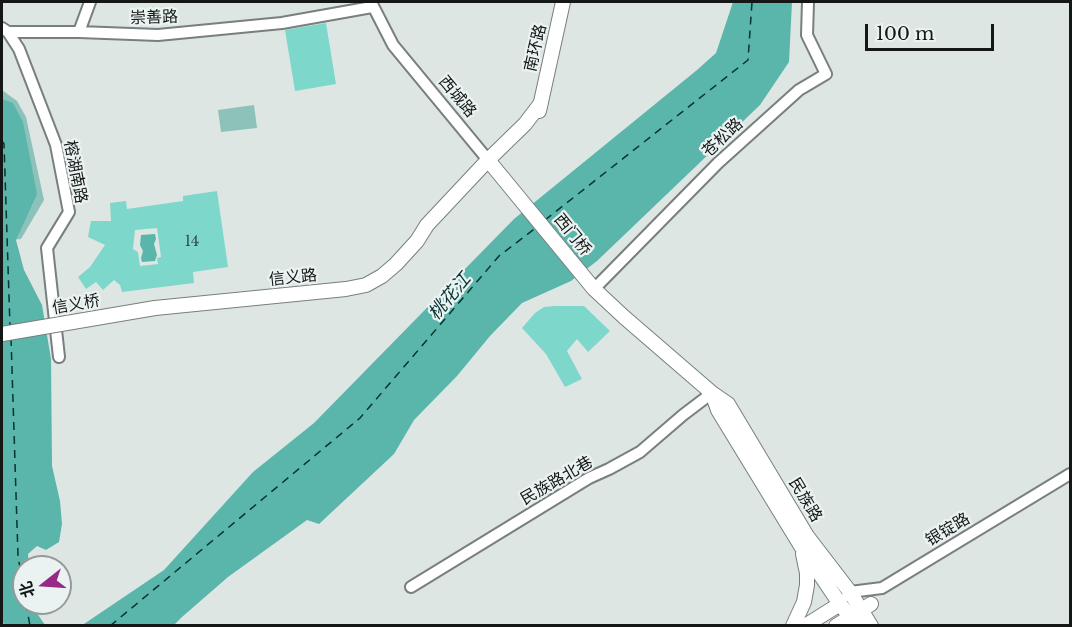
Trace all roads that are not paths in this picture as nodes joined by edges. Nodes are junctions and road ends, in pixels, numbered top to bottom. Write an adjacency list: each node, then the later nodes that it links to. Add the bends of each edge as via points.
1 (90, 2): 6 (street)
2 (563, 2): 7 (main road, 南环路, via 541,103)
3 (808, 2): 9 (street, 苍松路, via 807,35 826,74 800,90 718,163)
4 (371, 4): 6 (street, 崇善路, via 282,23 158,35); 7 (street, 西城路, via 393,45)
5 (5, 30): 6 (street, 崇善路); 12 (street, 榕湖南路, via 20,49 56,144 69,212 47,248)
6 (79, 32)
7 (491, 164): 8 (main road, 西城路); 10 (main road, 信义路, via 433,231 417,241 382,276 366,285)
8 (524, 202): 9 (main road, 西门桥)
9 (594, 289): 13 (main road, 民族路)
10 (155, 308): 11 (main road, 信义桥, bridge)
11 (2, 334)
12 (59, 357)
13 (712, 393): 15 (main road, 民族路, via 718,410); 16 (street, 民族路北巷, via 640,452 589,478); 18 (main road, 民族路, via 729,404 807,536)
14 (1071, 474): 17 (street, 银锭路)
15 (801, 546): 19 (main road, 民族路); 21 (main road, via 807,585)
16 (411, 587)
17 (882, 588): 18 (street, 银锭路); 20 (street)
18 (850, 592): 19 (street); 20 (main road, 民族路)
19 (840, 604): 20 (main road, 民族路); 22 (main road)
20 (860, 614): 23 (main road); 24 (main road, 民族路)
21 (793, 626)
22 (806, 626)
23 (836, 626)
24 (872, 626)

